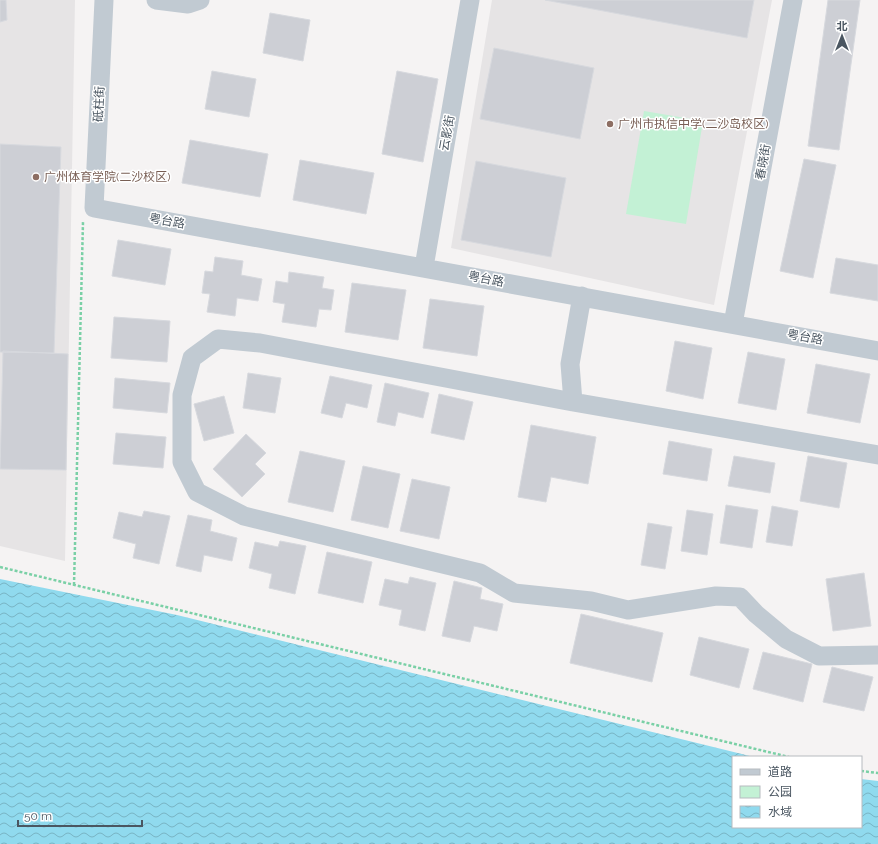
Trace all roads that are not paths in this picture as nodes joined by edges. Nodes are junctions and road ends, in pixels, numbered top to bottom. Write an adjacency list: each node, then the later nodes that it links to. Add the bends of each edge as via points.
1 (104, 0): 6 (street, 砥柱街)
2 (156, 0): 3 (street, via 188,4)
3 (200, 0)
4 (470, 0): 7 (street, 云影街)
5 (793, 0): 9 (street, 春晓街)
6 (94, 208): 7 (street, 粤台路)
7 (424, 267): 8 (street, 粤台路)
8 (582, 296): 9 (street, 粤台路); 11 (street, via 570,364)
9 (733, 324): 10 (street, 粤台路)
10 (878, 351)
11 (573, 402): 12 (street); 13 (street, via 260,343 218,339 192,358 182,395 182,462 196,492 244,516 480,573 514,593 591,601 628,610 716,596 740,597 786,639 818,656)
12 (878, 455)
13 (878, 655)

